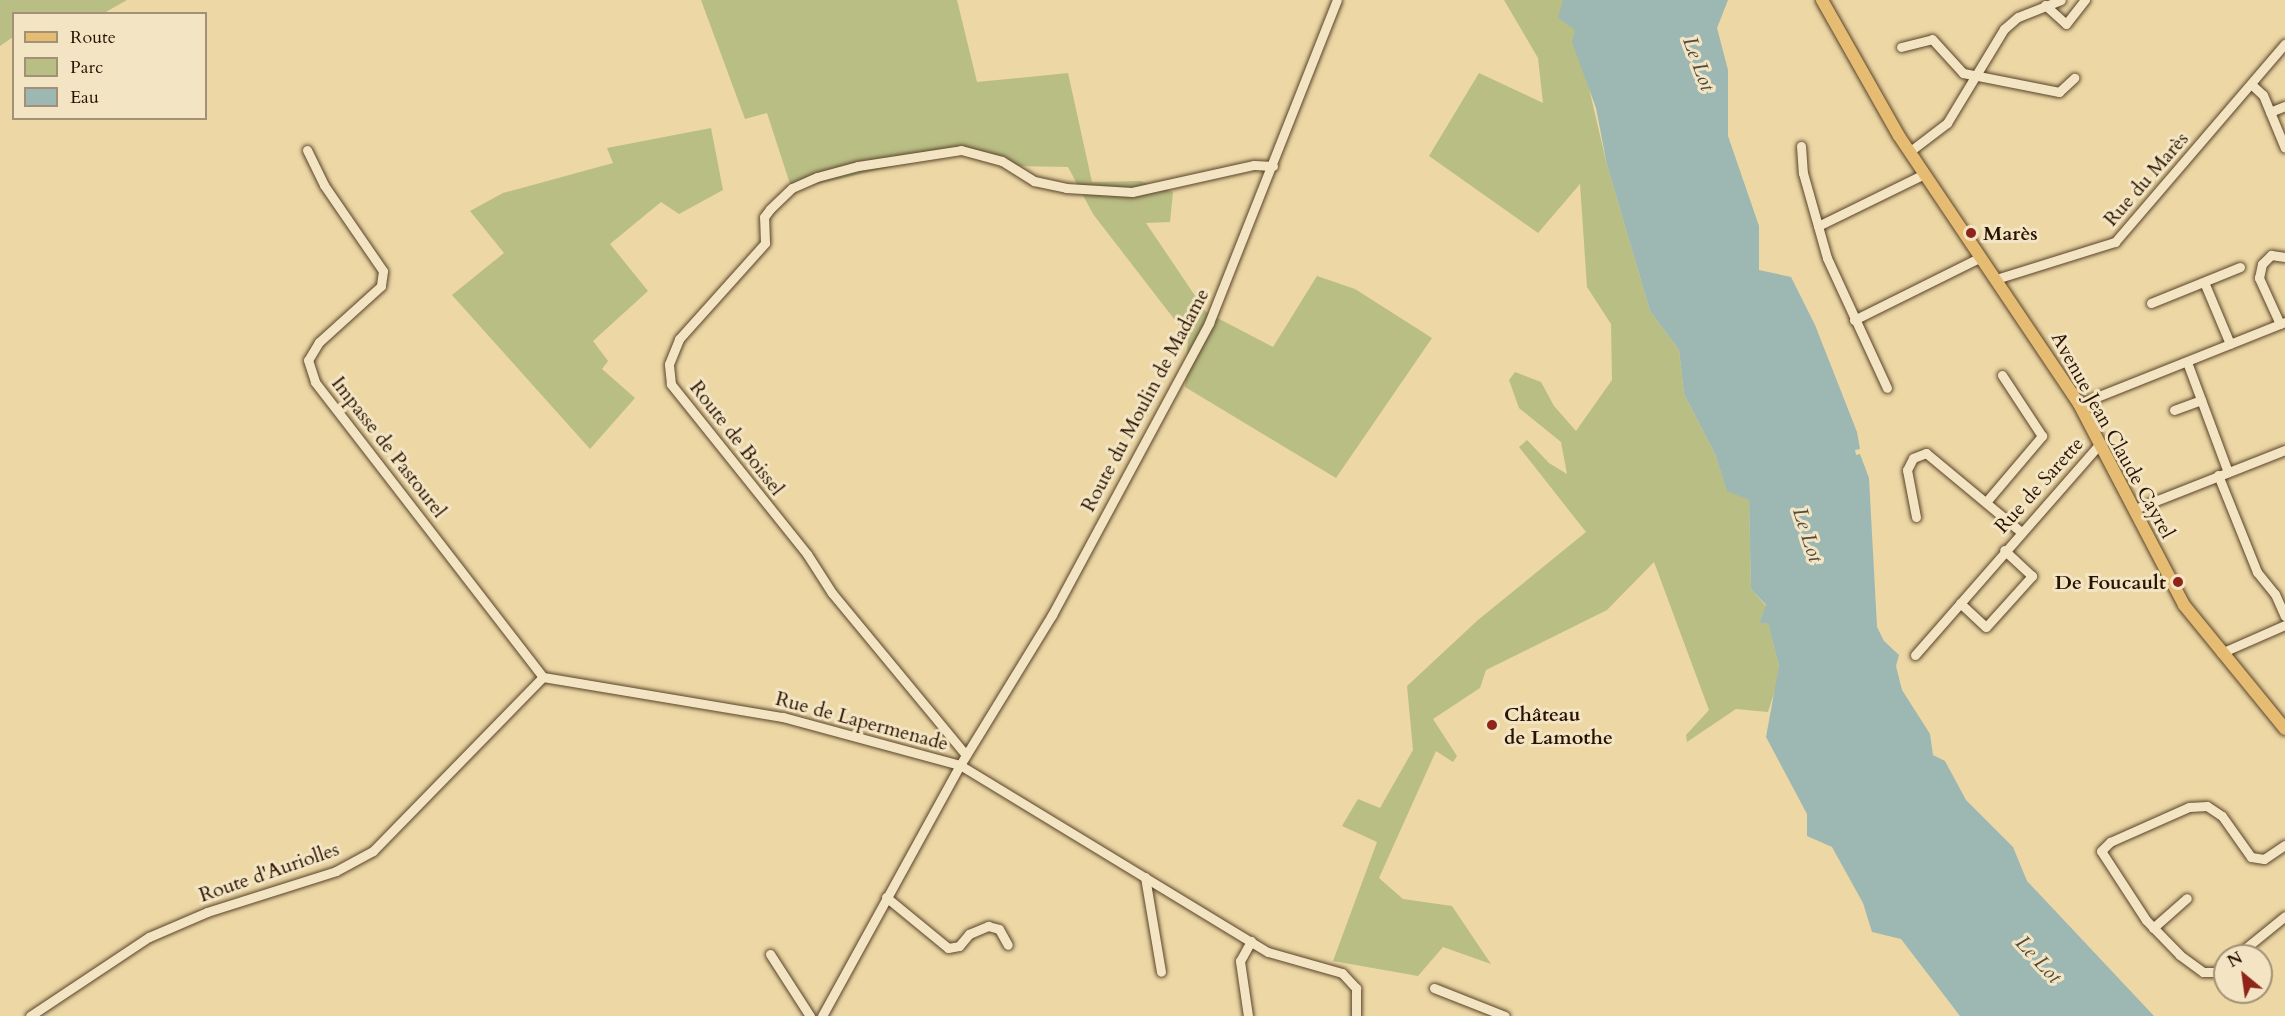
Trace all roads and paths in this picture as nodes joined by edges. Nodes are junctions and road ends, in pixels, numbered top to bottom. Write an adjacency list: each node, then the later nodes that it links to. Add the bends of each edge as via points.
1 (1337, 0): 17 (street, Route du Moulin de Madame)
2 (1822, 0): 16 (main road, Avenue Jean Claude Cayrel)
3 (2061, 0): 5 (street)
4 (2085, 0): 5 (street, via 2066,24)
5 (2045, 5): 8 (street, via 2018,17 2004,29)
6 (2285, 44): 10 (street, Rue du Marès)
7 (1901, 46): 8 (street, via 1932,39 1963,73)
8 (1978, 76): 9 (street, via 2059,92); 16 (street, via 1947,123)
9 (2074, 78)
10 (2252, 84): 12 (street, via 2263,95); 23 (street, Rue du Marès, via 2115,242)
11 (2285, 106): 12 (street)
12 (2270, 112): 14 (street)
13 (1801, 146): 19 (street, via 1803,173)
14 (2285, 148)
15 (307, 150): 49 (street, Impasse de Pastourel, via 324,185 383,271 381,286 319,342 308,360 315,382)
16 (1909, 152): 18 (main road, Avenue Jean Claude Cayrel)
17 (1273, 166): 51 (street, Route du Moulin de Madame, via 1209,323 1052,615); 51 (street, Route de Boissel, via 1254,165 1132,192 1066,188 1034,180 1002,161 961,150 858,166 817,177 792,188 770,209 764,217 765,243 679,339 669,364 671,384 807,554 832,593)
18 (1924, 174): 19 (street); 20 (main road, Avenue Jean Claude Cayrel)
19 (1818, 226): 26 (street)
20 (1981, 257): 23 (main road, Avenue Jean Claude Cayrel); 26 (street)
21 (2285, 257): 27 (street, via 2271,255 2262,264 2259,278)
22 (2240, 267): 24 (street)
23 (1996, 279): 33 (main road, Avenue Jean Claude Cayrel)
24 (2204, 282): 25 (street); 28 (street)
25 (2151, 303)
26 (1854, 320): 31 (street)
27 (2283, 323): 28 (street)
28 (2230, 344): 29 (street)
29 (2187, 362): 32 (street); 33 (street)
30 (2002, 375): 39 (street, via 2042,436)
31 (1887, 388)
32 (2201, 400): 34 (street); 37 (street)
33 (2079, 404): 35 (main road, Avenue Jean Claude Cayrel)
34 (2174, 410)
35 (2100, 444): 40 (main road, Avenue Jean Claude Cayrel); 42 (street, Rue de Sarette)
36 (2285, 450): 37 (street)
37 (2228, 472): 38 (street)
38 (2218, 475): 40 (street); 45 (street, via 2257,572 2275,594)
39 (1986, 501): 41 (street, via 1926,453 1912,458 1907,470); 42 (street)
40 (2135, 509): 47 (main road, Avenue Jean Claude Cayrel, via 2184,605)
41 (1916, 517)
42 (2020, 532): 43 (street, Rue de Sarette)
43 (2004, 550): 44 (street, Rue de Sarette); 44 (street, Rue de Sarette, via 2032,576 1986,627)
44 (1960, 603): 48 (street, Rue de Sarette)
45 (2285, 616)
46 (2285, 625): 47 (street)
47 (2221, 653): 50 (main road, Avenue Jean Claude Cayrel)
48 (1915, 654)
49 (543, 677): 52 (street, Rue de Lapermenade, via 783,717); 67 (street, Route d'Auriolles, via 373,851 336,871 207,912 149,937)
50 (2285, 729)
51 (966, 755): 52 (street, Route du Moulin de Madame)
52 (960, 765): 54 (street); 55 (street, Rue de Lapermenade)
53 (2285, 845): 58 (street, via 2264,859 2251,857 2222,816 2207,806 2189,807 2110,842 2101,851)
54 (1145, 877): 59 (street); 63 (street)
55 (886, 897): 61 (street, via 948,948 959,946 969,934 988,926 999,929); 69 (street, Rue de Lapermenade)
56 (2187, 898): 58 (street)
57 (2285, 916): 60 (street)
58 (2153, 928): 64 (street, via 2203,972)
59 (1251, 941): 70 (street, via 1240,961); 71 (street, via 1268,952 1342,973 1356,988)
60 (2251, 944)
61 (1008, 945)
62 (770, 954): 68 (street)
63 (1161, 972)
64 (2213, 972)
65 (1434, 988): 66 (street)
66 (1474, 1004): 72 (street); 73 (street)
67 (30, 1016)
68 (810, 1016)
69 (822, 1016)
70 (1248, 1016)
71 (1356, 1016)
72 (1476, 1016)
73 (1504, 1016)

